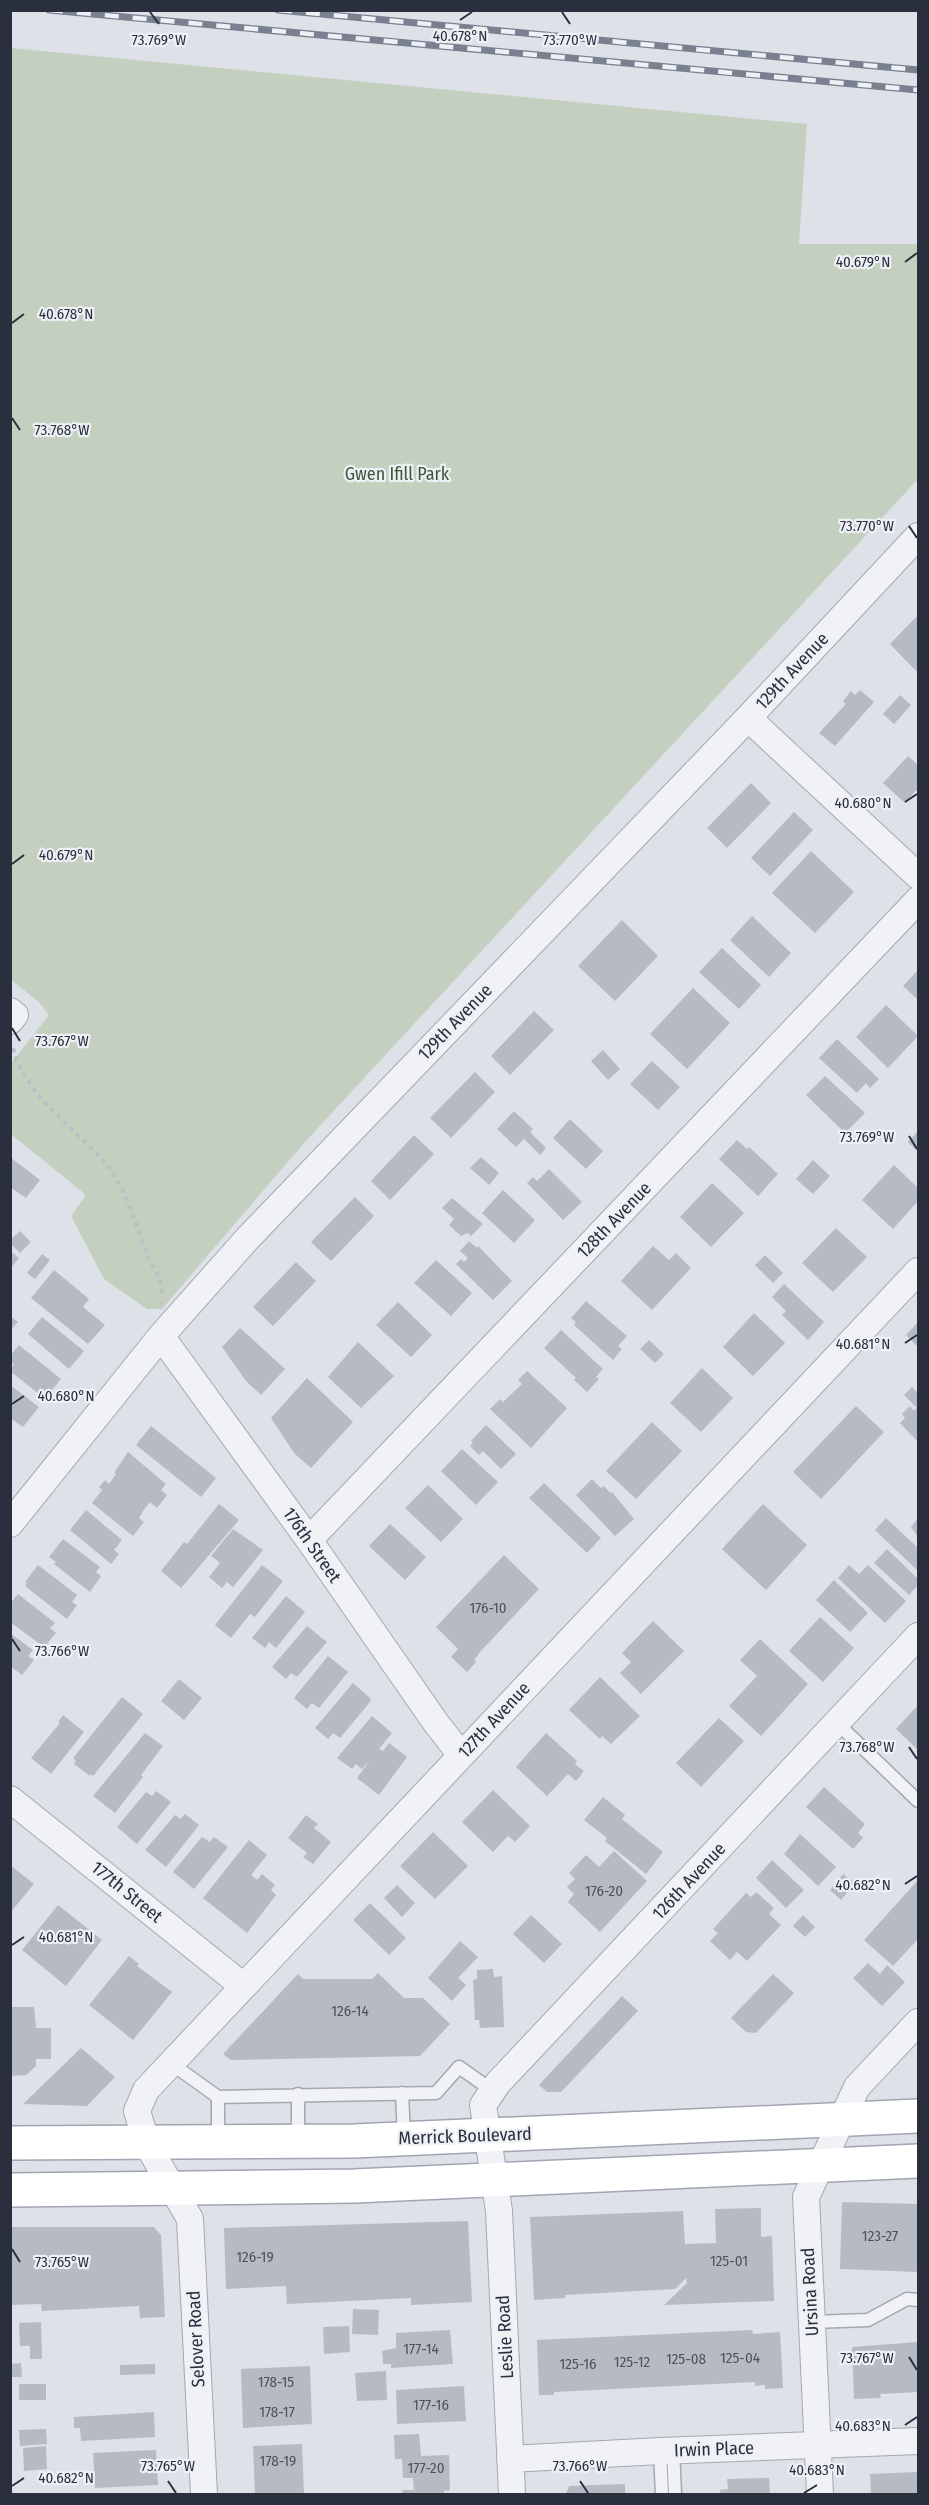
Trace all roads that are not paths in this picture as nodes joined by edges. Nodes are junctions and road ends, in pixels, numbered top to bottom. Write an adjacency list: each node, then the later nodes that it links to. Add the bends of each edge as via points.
1 (918, 536): 2 (street, 129th Avenue)
2 (748, 718): 3 (street); 6 (street, 129th Avenue, via 248,1238)
3 (918, 876)
4 (918, 900): 8 (street, 128th Avenue)
5 (918, 1271): 11 (street, 127th Avenue)
6 (160, 1336): 7 (street, 129th Avenue); 8 (street, 176th Street)
7 (10, 1524)
8 (309, 1540): 11 (street, 176th Street)
9 (918, 1636): 10 (street, 126th Avenue)
10 (837, 1723): 13 (lane); 17 (street, 126th Avenue)
11 (461, 1755): 14 (street, 127th Avenue)
12 (10, 1799): 14 (street, 177th Street)
13 (918, 1801)
14 (243, 1986): 16 (street, 127th Avenue)
15 (918, 2022): 22 (street, Ursina Road, via 857,2087)
16 (172, 2064): 20 (lane); 28 (street, 127th Avenue, via 146,2090 137,2111)
17 (493, 2091): 18 (lane, via 459,2067 436,2093); 23 (street, 126th Avenue, via 483,2105)
18 (402, 2093): 19 (lane); 24 (lane)
19 (298, 2094): 20 (lane); 25 (lane)
20 (218, 2097): 26 (lane)
21 (918, 2116): 22 (main road, Merrick Boulevard)
22 (842, 2118): 23 (main road, Merrick Boulevard); 30 (street, Ursina Road)
23 (488, 2135): 24 (main road, Merrick Boulevard); 31 (street, Leslie Road)
24 (405, 2139): 25 (main road, Merrick Boulevard)
25 (298, 2142): 26 (main road, Merrick Boulevard)
26 (218, 2143): 28 (main road, Merrick Boulevard)
27 (10, 2144): 28 (main road, Merrick Boulevard)
28 (147, 2144): 32 (street, 127th Avenue)
29 (918, 2161): 30 (main road)
30 (821, 2164): 31 (main road); 35 (street, Ursina Road, via 806,2197)
31 (494, 2180): 32 (main road); 39 (street, Leslie Road, via 499,2211)
32 (173, 2189): 33 (main road); 40 (street, Selover Road, via 190,2219)
33 (10, 2190)
34 (918, 2300): 35 (lane, via 907,2300 868,2320)
35 (812, 2322): 37 (street, Ursina Road)
36 (918, 2441): 37 (street, Irwin Place)
37 (818, 2445): 38 (street, Irwin Place); 44 (street, Ursina Road)
38 (666, 2450): 39 (street, Irwin Place); 42 (lane); 43 (lane)
39 (510, 2459): 41 (street, Leslie Road)
40 (204, 2494)
41 (512, 2494)
42 (662, 2494)
43 (675, 2494)
44 (820, 2494)

